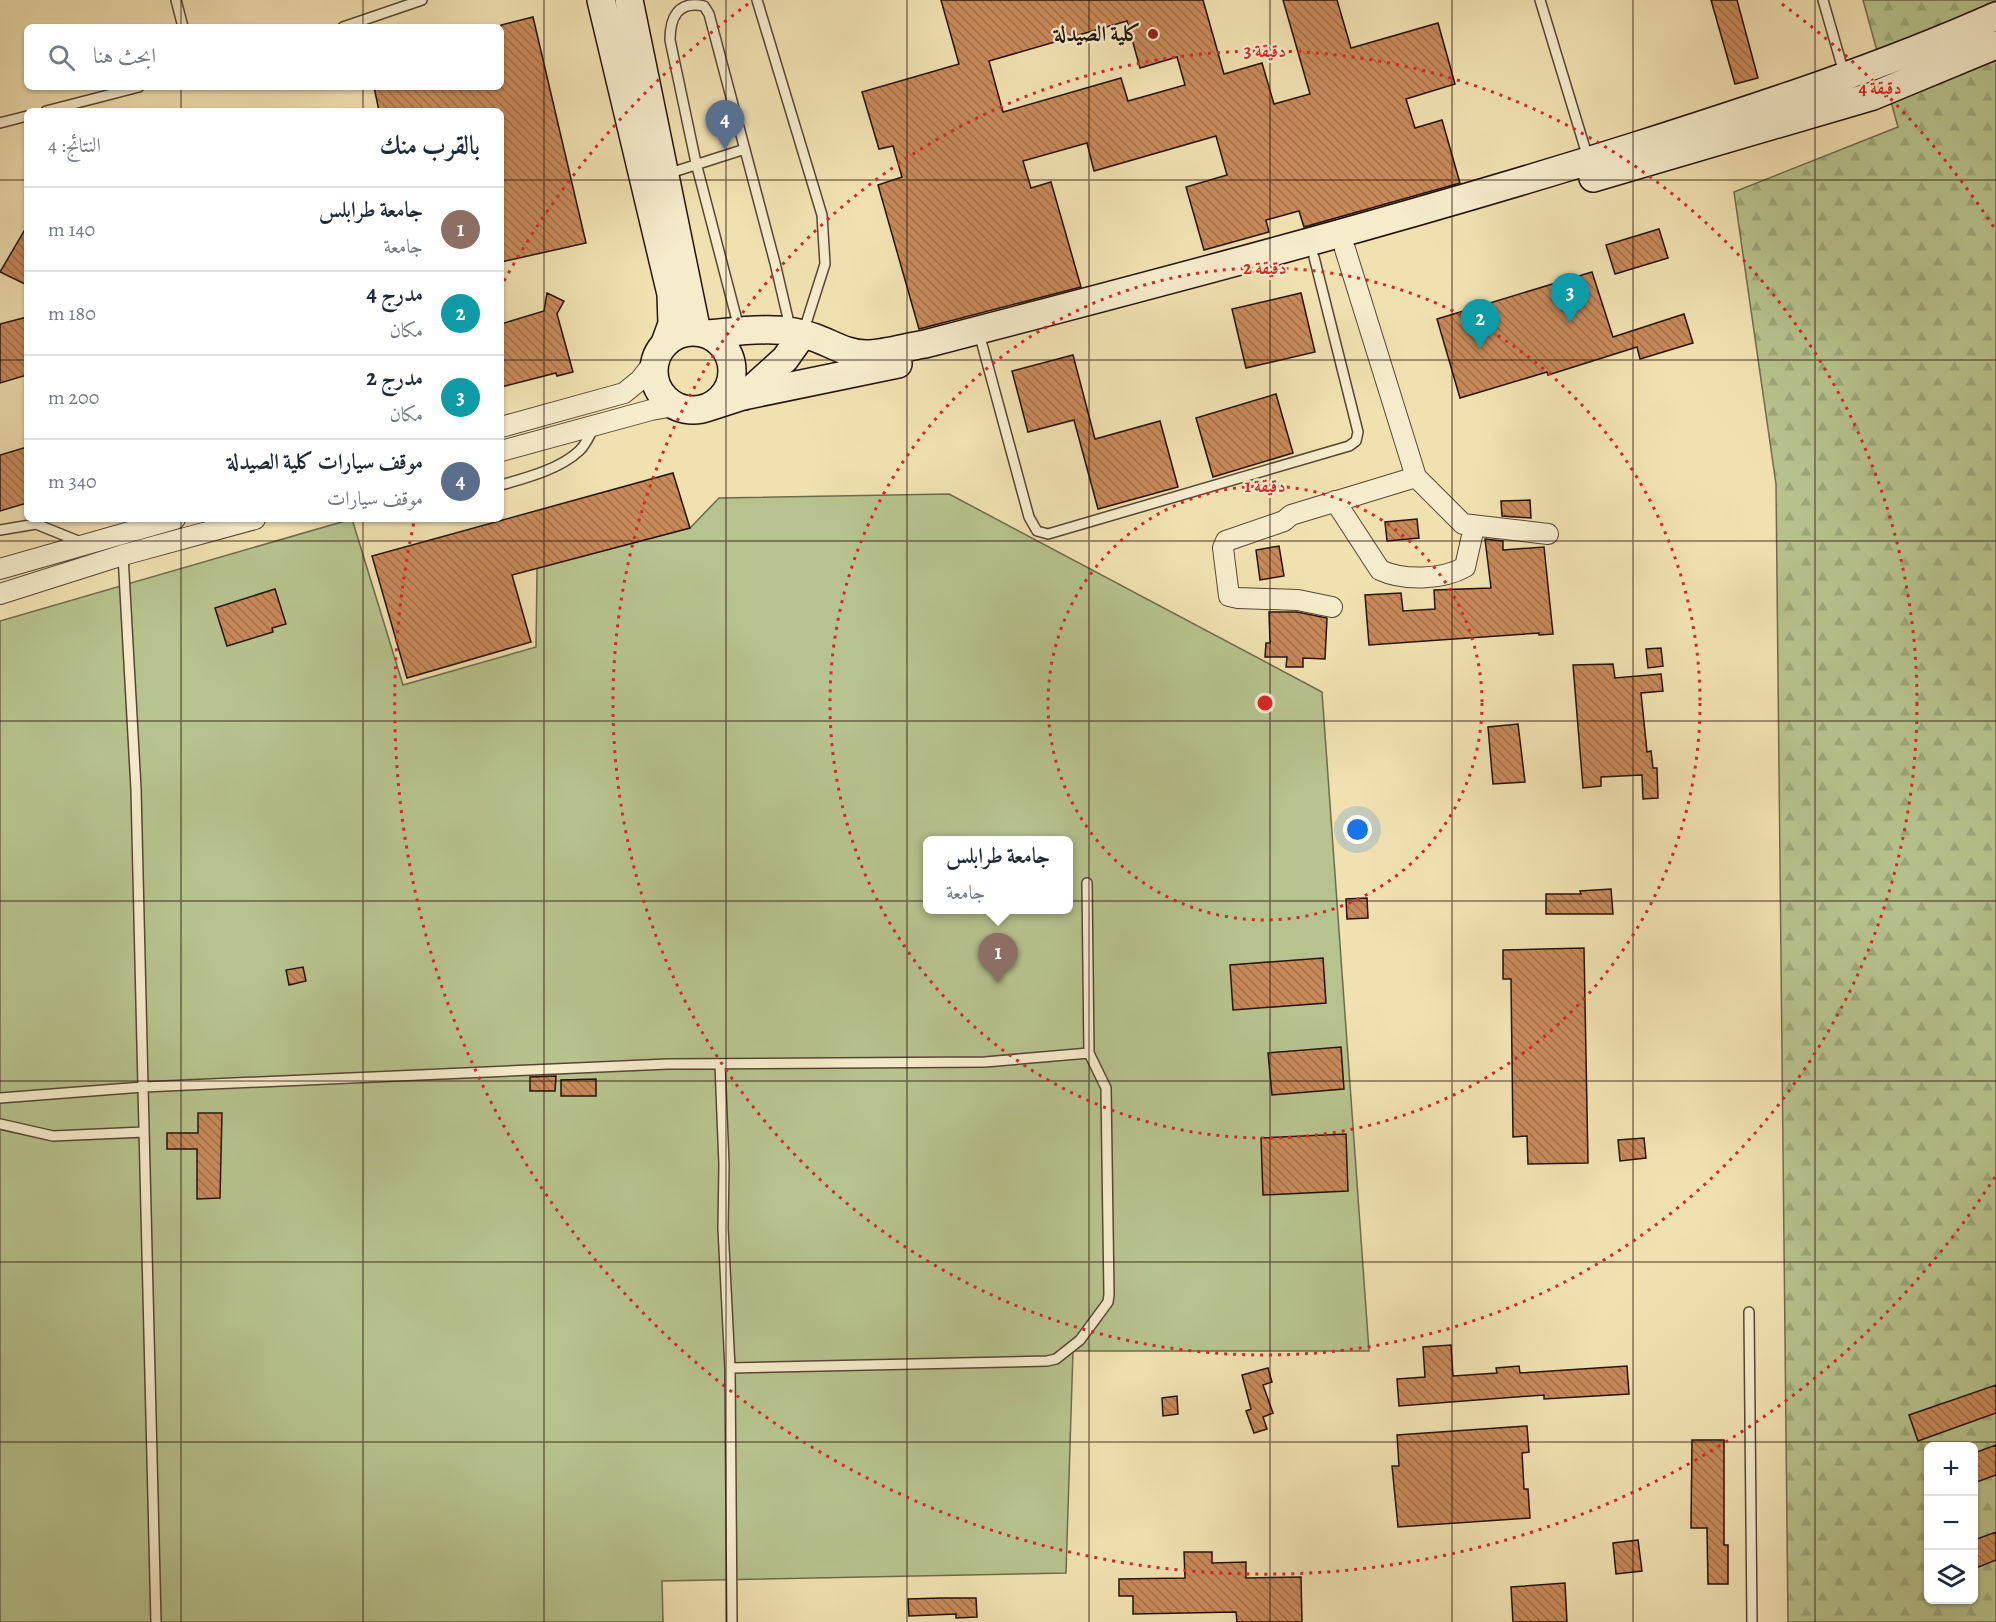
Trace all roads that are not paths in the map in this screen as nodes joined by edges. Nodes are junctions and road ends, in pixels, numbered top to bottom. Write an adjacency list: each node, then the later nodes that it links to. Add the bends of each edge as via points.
1 (176, 0): 9 (lane)
2 (422, 0): 10 (lane)
3 (601, 0): 28 (street, via 671,294 672,324)
4 (629, 0): 21 (street)
5 (757, 0): 26 (lane, via 822,215 825,264)
6 (1540, 0): 19 (lane)
7 (1823, 0): 12 (lane)
8 (1996, 16): 12 (street)
9 (182, 24)
10 (352, 24)
11 (1996, 45): 14 (street)
12 (1855, 74): 14 (street); 19 (street)
13 (127, 90): 15 (lane)
14 (1873, 96): 22 (street)
15 (58, 108)
16 (24, 117): 17 (lane)
17 (0, 123)
18 (745, 149): 20 (lane); 20 (lane, via 709,14 704,6 686,4 673,14 670,40); 26 (lane)
19 (1589, 161): 26 (street, via 1358,230 925,344 866,354)
20 (696, 163): 21 (lane); 24 (lane)
21 (666, 174): 25 (street)
22 (1345, 249): 23 (street); 35 (street)
23 (1314, 257): 27 (street); 27 (lane, via 1358,432 1356,441 1349,447 1048,534 1037,531 1029,517)
24 (740, 331): 25 (street); 26 (street)
25 (703, 333): 28 (street, via 686,333); 31 (street, via 725,348 733,369 727,391)
26 (797, 334): 29 (street, via 785,359)
27 (982, 344): 29 (street)
28 (660, 352): 30 (street, via 654,378 662,394); 32 (street, via 640,380 624,393)
29 (743, 396): 31 (street)
30 (675, 406): 31 (street, via 692,410); 33 (street)
31 (709, 407)
32 (504, 426)
33 (594, 426): 34 (street); 36 (lane, via 580,451)
34 (504, 450)
35 (1416, 477): 37 (street); 40 (street, via 1463,524)
36 (504, 484)
37 (1335, 501): 40 (street, via 1380,570 1391,575 1459,571 1465,567); 47 (street, via 1226,541 1222,548 1229,596 1298,600)
38 (164, 522): 43 (street)
39 (244, 522): 44 (street)
40 (1474, 527): 42 (street)
41 (0, 530): 43 (lane, via 36,524)
42 (1548, 534)
43 (86, 544): 45 (street)
44 (123, 555): 46 (street); 51 (lane, via 136,789)
45 (0, 569)
46 (0, 594)
47 (1332, 607)
48 (1087, 883): 49 (lane)
49 (1089, 1053): 50 (lane, via 985,1062); 56 (lane, via 1106,1088 1109,1295 1080,1340 1056,1359 1047,1361)
50 (720, 1064): 51 (lane); 56 (lane)
51 (143, 1087): 52 (lane); 54 (lane)
52 (0, 1098)
53 (0, 1124): 54 (lane, via 53,1136)
54 (144, 1132): 57 (lane)
55 (1749, 1312): 59 (lane)
56 (730, 1368): 58 (lane)
57 (156, 1622)
58 (732, 1622)
59 (1752, 1622)

